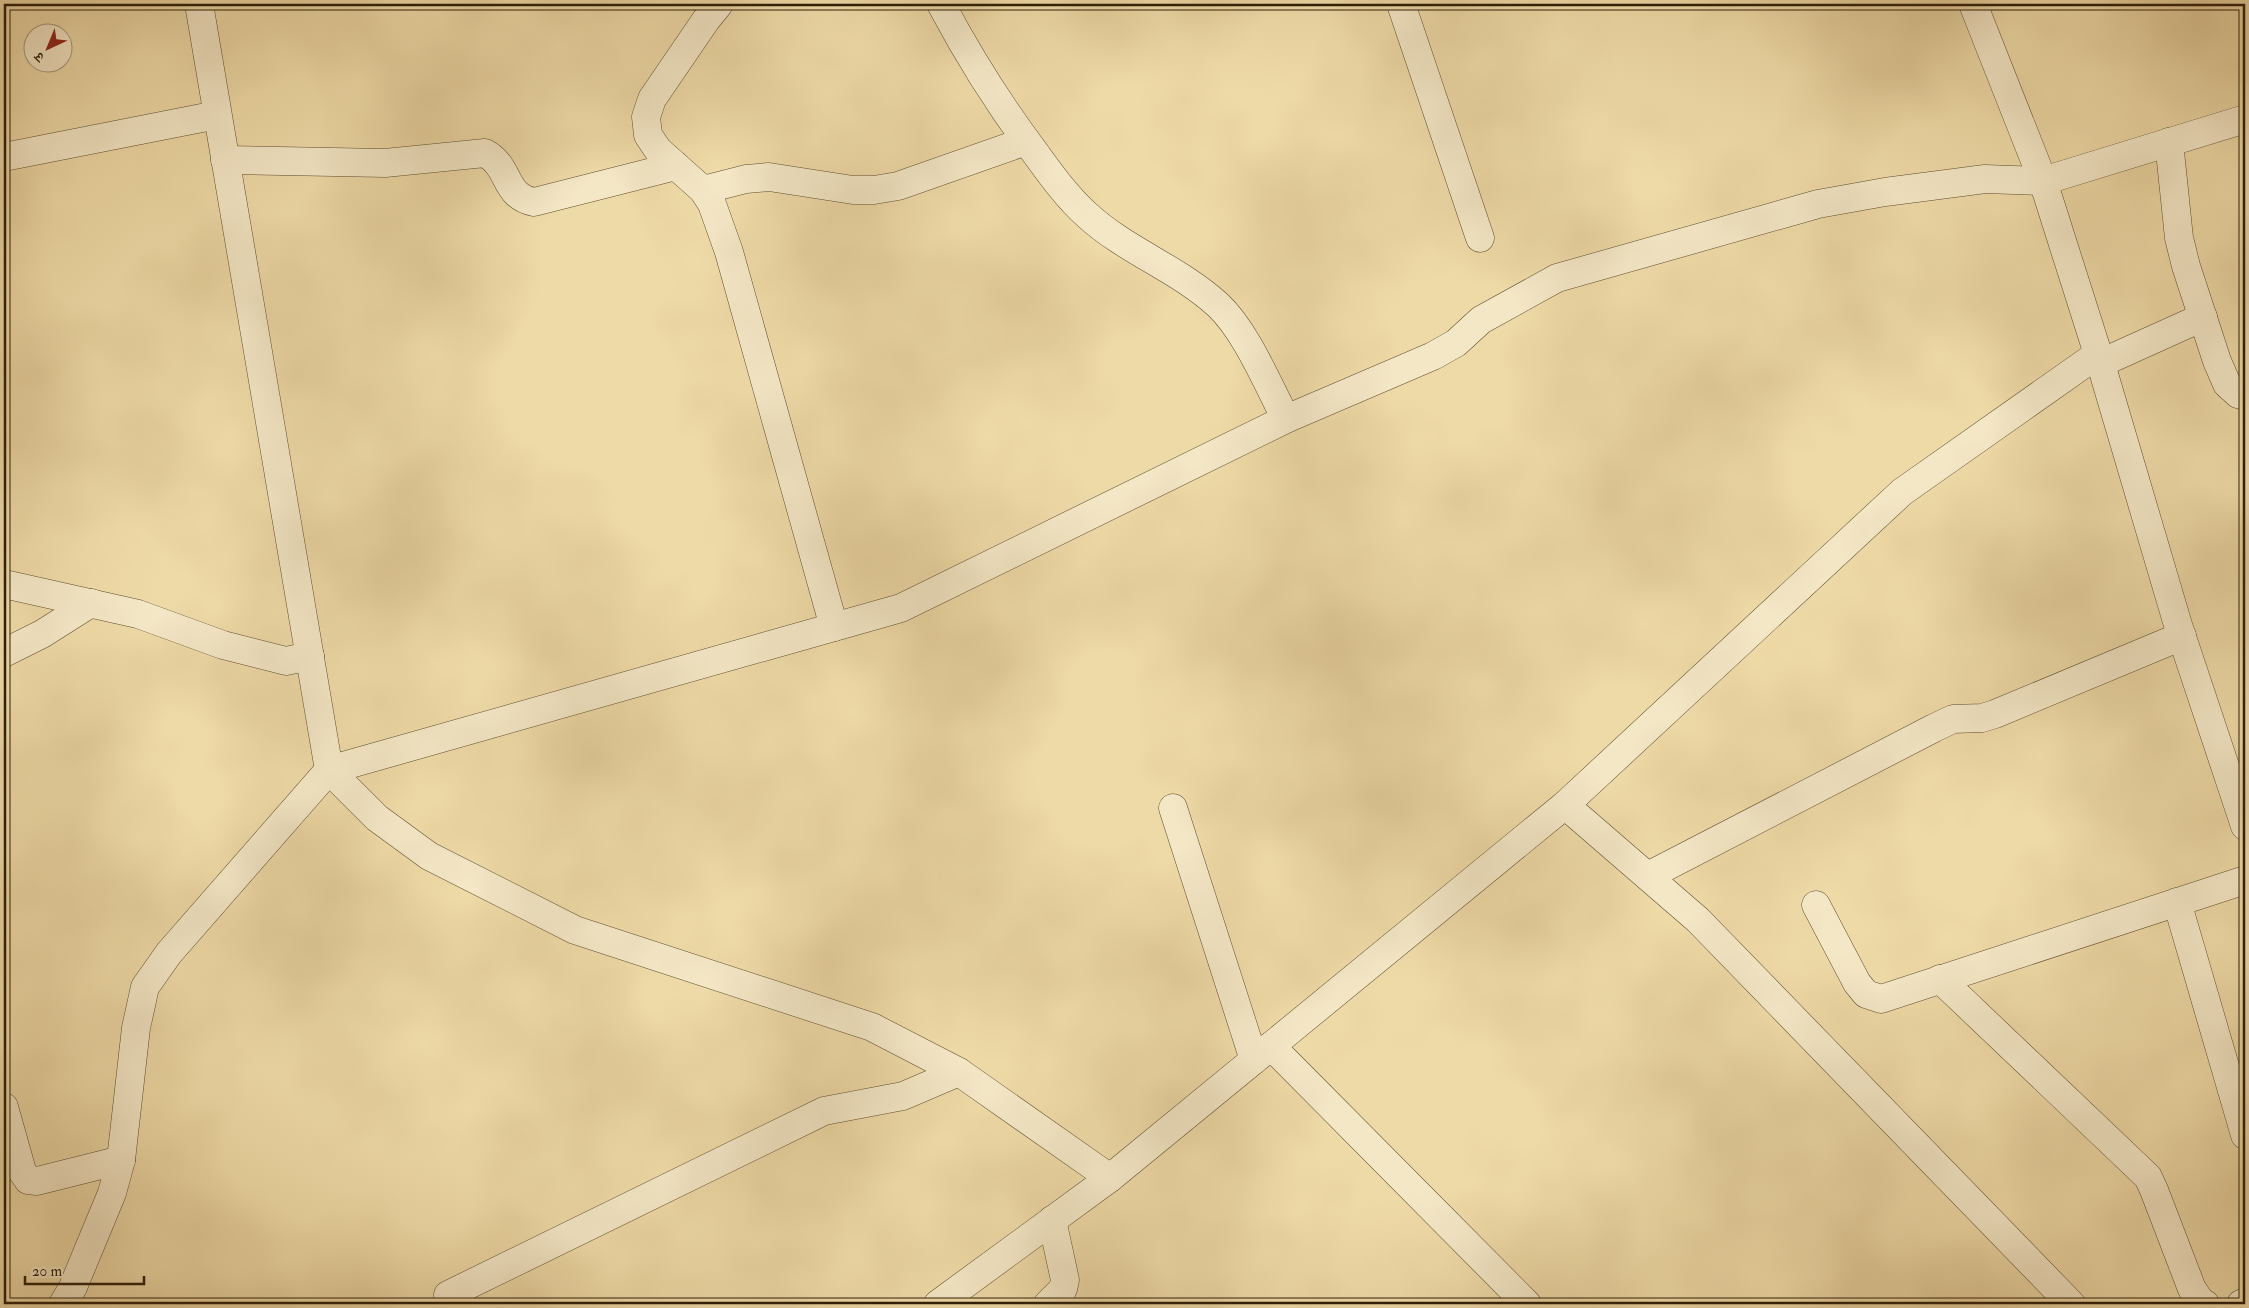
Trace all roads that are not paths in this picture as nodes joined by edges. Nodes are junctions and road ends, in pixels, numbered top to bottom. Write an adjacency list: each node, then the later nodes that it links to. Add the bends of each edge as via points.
1 (199, 4): 6 (street)
2 (719, 4): 12 (street, via 652,99 646,117 648,135 658,150)
3 (940, 4): 8 (street, via 980,73)
4 (1401, 4): 15 (street)
5 (1973, 4): 13 (street)
6 (217, 115): 10 (street); 11 (street)
7 (2245, 119): 9 (street)
8 (1026, 141): 14 (street, via 898,186 874,190 853,190 769,177); 19 (street, via 1068,197 1088,216 1203,292 1220,307 1255,360)
9 (2168, 142): 13 (street); 16 (street, via 2180,238)
10 (4, 157)
11 (225, 160): 12 (street, via 377,163 485,153 500,164 515,194 534,202); 25 (street)
12 (676, 166): 14 (street)
13 (2043, 181): 17 (street); 19 (street, via 1985,179 1818,204 1558,278 1481,320 1456,343 1433,356)
14 (703, 190): 22 (street, via 712,204 729,252)
15 (1480, 238)
16 (2203, 317): 17 (street); 18 (street, via 2227,384)
17 (2099, 358): 23 (street); 27 (street, via 1902,492)
18 (2245, 396)
19 (1286, 419): 22 (street, via 901,608)
20 (4, 584): 21 (street)
21 (91, 603): 24 (street, via 42,634); 25 (street, via 138,614 223,645 286,661)
22 (834, 628): 26 (street)
23 (2182, 636): 29 (street); 30 (street, via 1995,714 1953,719)
24 (4, 652)
25 (310, 656): 26 (street)
26 (329, 770): 36 (street, via 377,818 429,856 575,930 872,1028); 39 (street, via 169,953 145,987 136,1028)
27 (1565, 805): 30 (street); 35 (street)
28 (1173, 808): 35 (street)
29 (2245, 826)
30 (1648, 876): 48 (street, via 1698,920)
31 (2245, 880): 32 (street)
32 (2176, 902): 34 (street); 38 (street)
33 (1816, 905): 34 (street, via 1866,994 1881,999)
34 (1940, 980): 49 (street, via 2148,1177 2192,1290)
35 (1262, 1053): 40 (street); 47 (street)
36 (959, 1072): 40 (street); 42 (street, via 903,1096 824,1111)
37 (4, 1108): 39 (street, via 22,1171 28,1180 37,1181)
38 (2245, 1135)
39 (121, 1160): 44 (street, via 112,1193)
40 (1110, 1178): 41 (street)
41 (1052, 1220): 45 (street); 46 (street, via 1065,1280 1063,1289)
42 (448, 1295)
43 (2245, 1302): 50 (street)
44 (63, 1304)
45 (938, 1304)
46 (1048, 1304)
47 (1527, 1304)
48 (2071, 1304)
49 (2205, 1304)
50 (2241, 1304)

